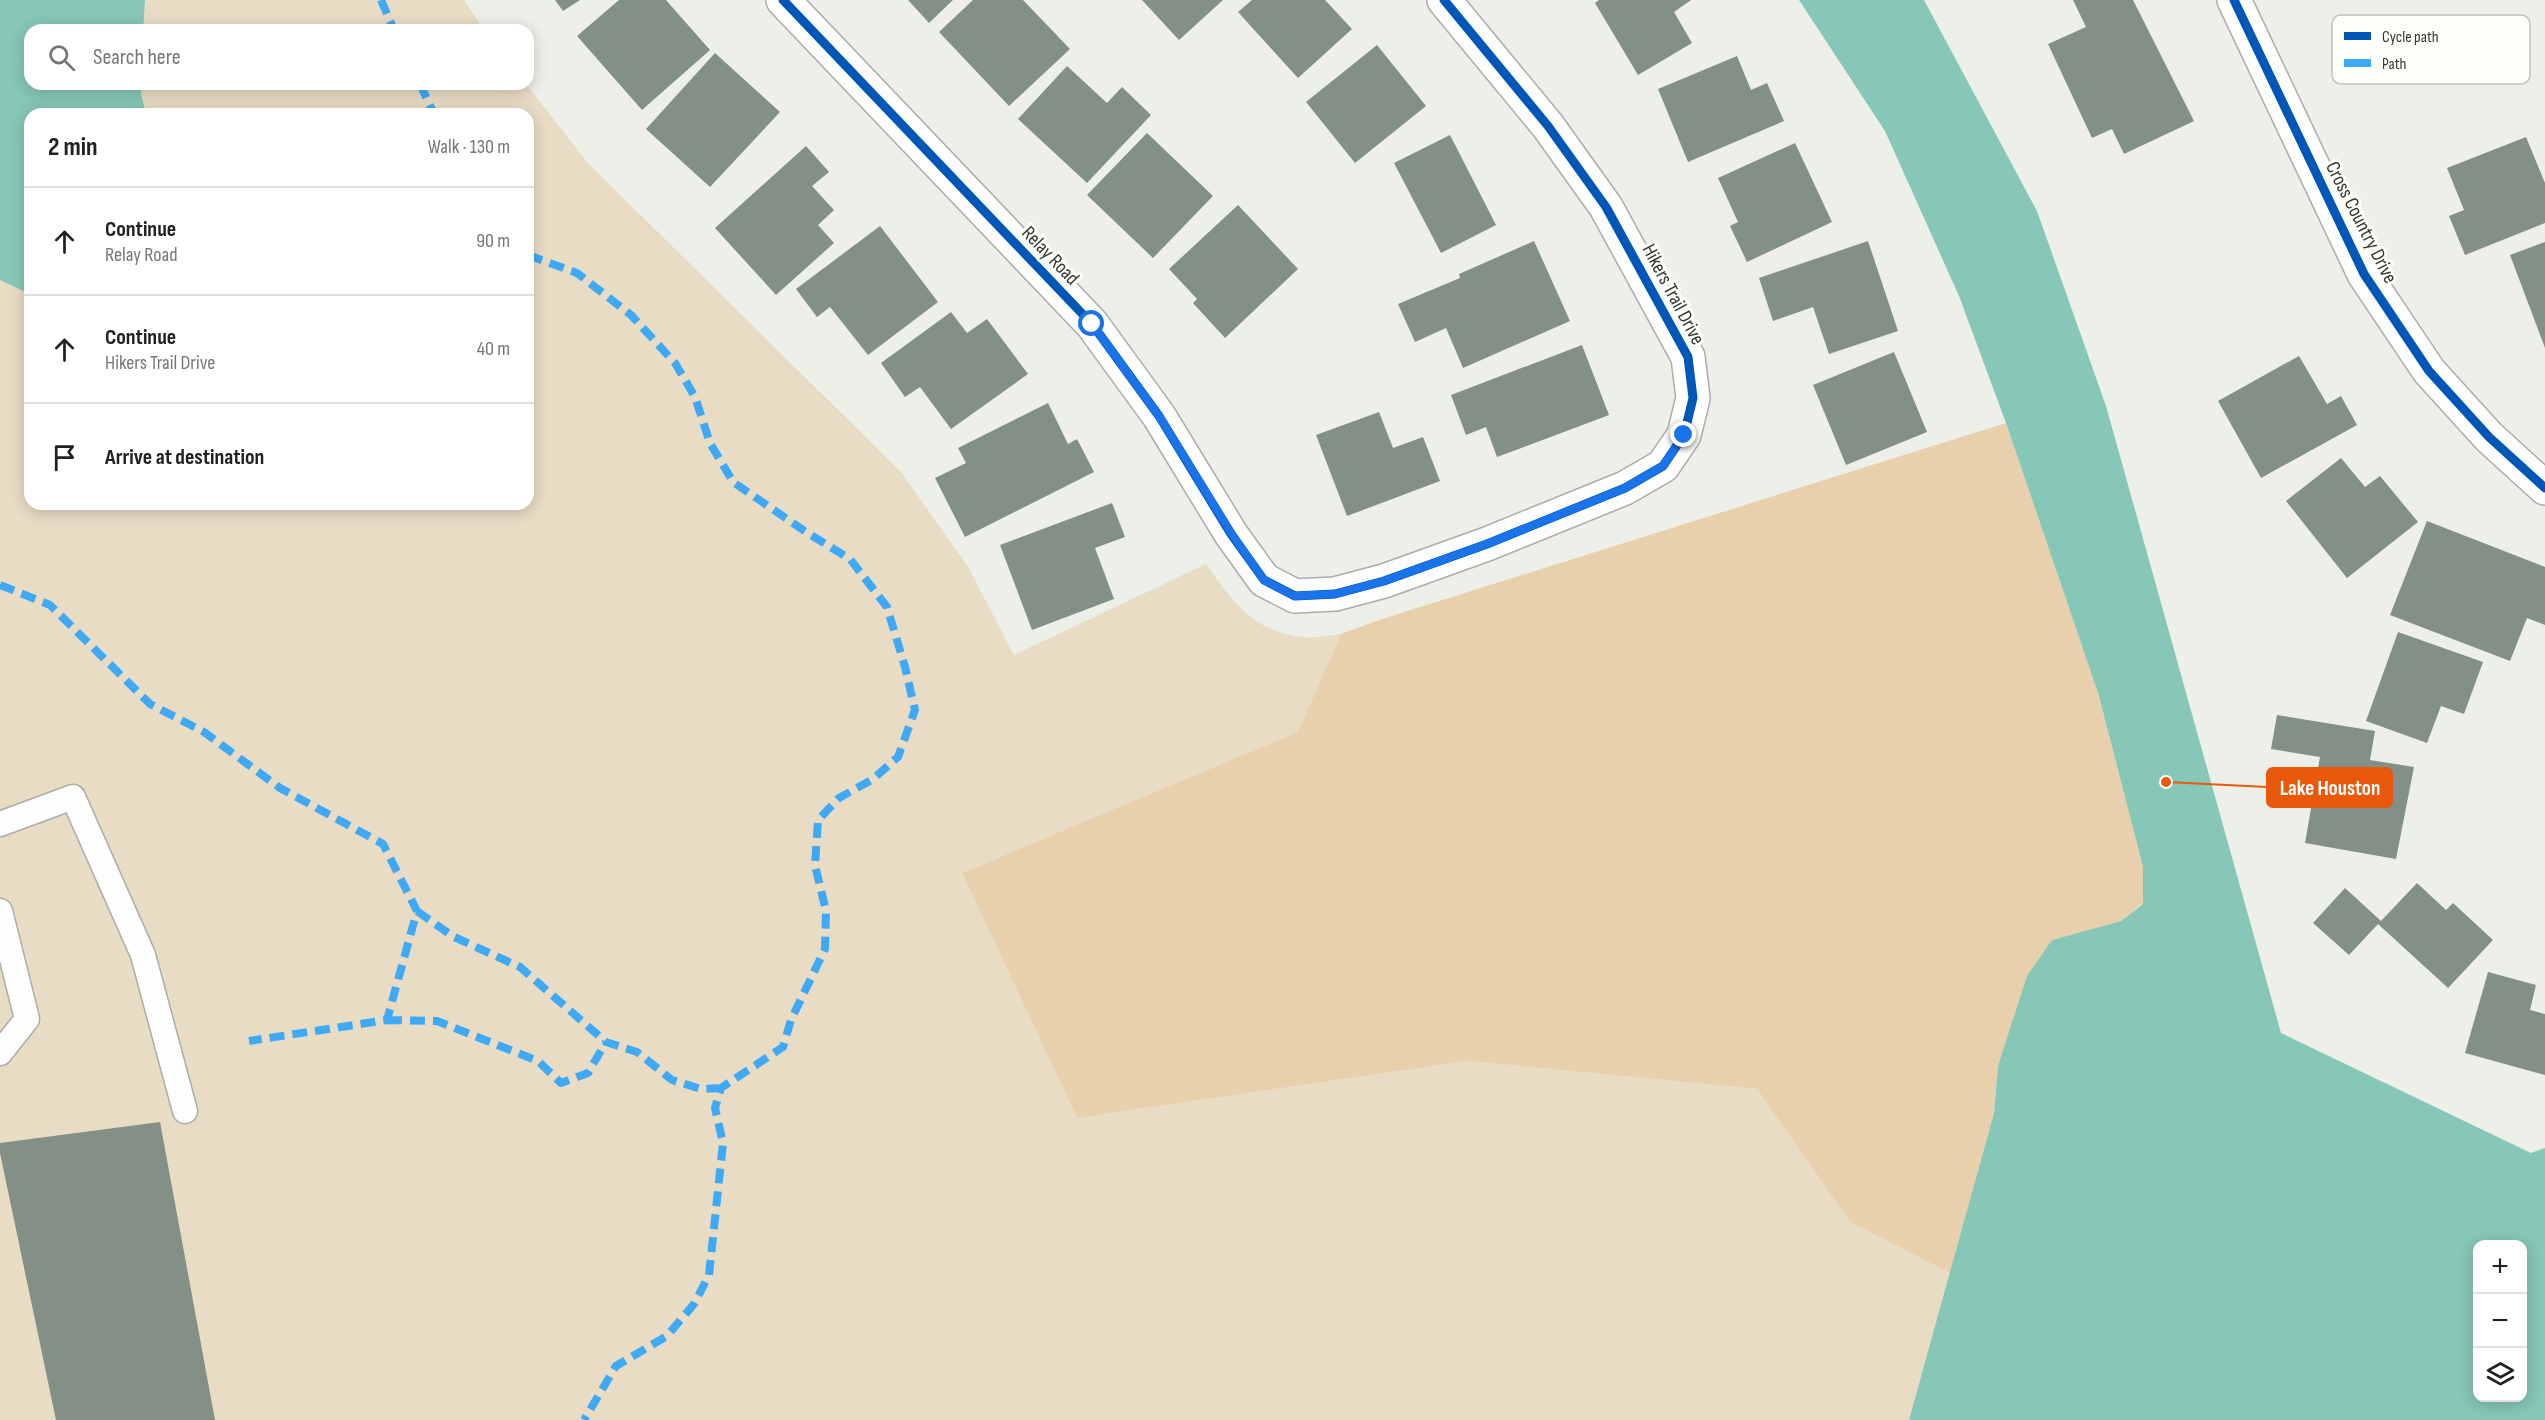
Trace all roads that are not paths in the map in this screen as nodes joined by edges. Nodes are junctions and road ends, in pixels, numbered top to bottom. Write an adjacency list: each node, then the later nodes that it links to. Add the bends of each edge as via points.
1 (783, 0): 5 (street, Relay Road, via 1092,324 1159,416 1264,580 1294,596 1335,594)
2 (1444, 0): 5 (street, Hikers Trail Drive, via 1548,126 1606,207 1688,357 1694,398 1684,435 1663,466 1625,488)
3 (2234, 0): 4 (street, Cross Country Drive, via 2364,274 2429,371 2489,437)
4 (2545, 488)
5 (1487, 544)
6 (0, 824): 9 (lane, via 73,797 143,956)
7 (0, 911): 8 (lane, via 27,1019)
8 (0, 1053)
9 (185, 1111)

